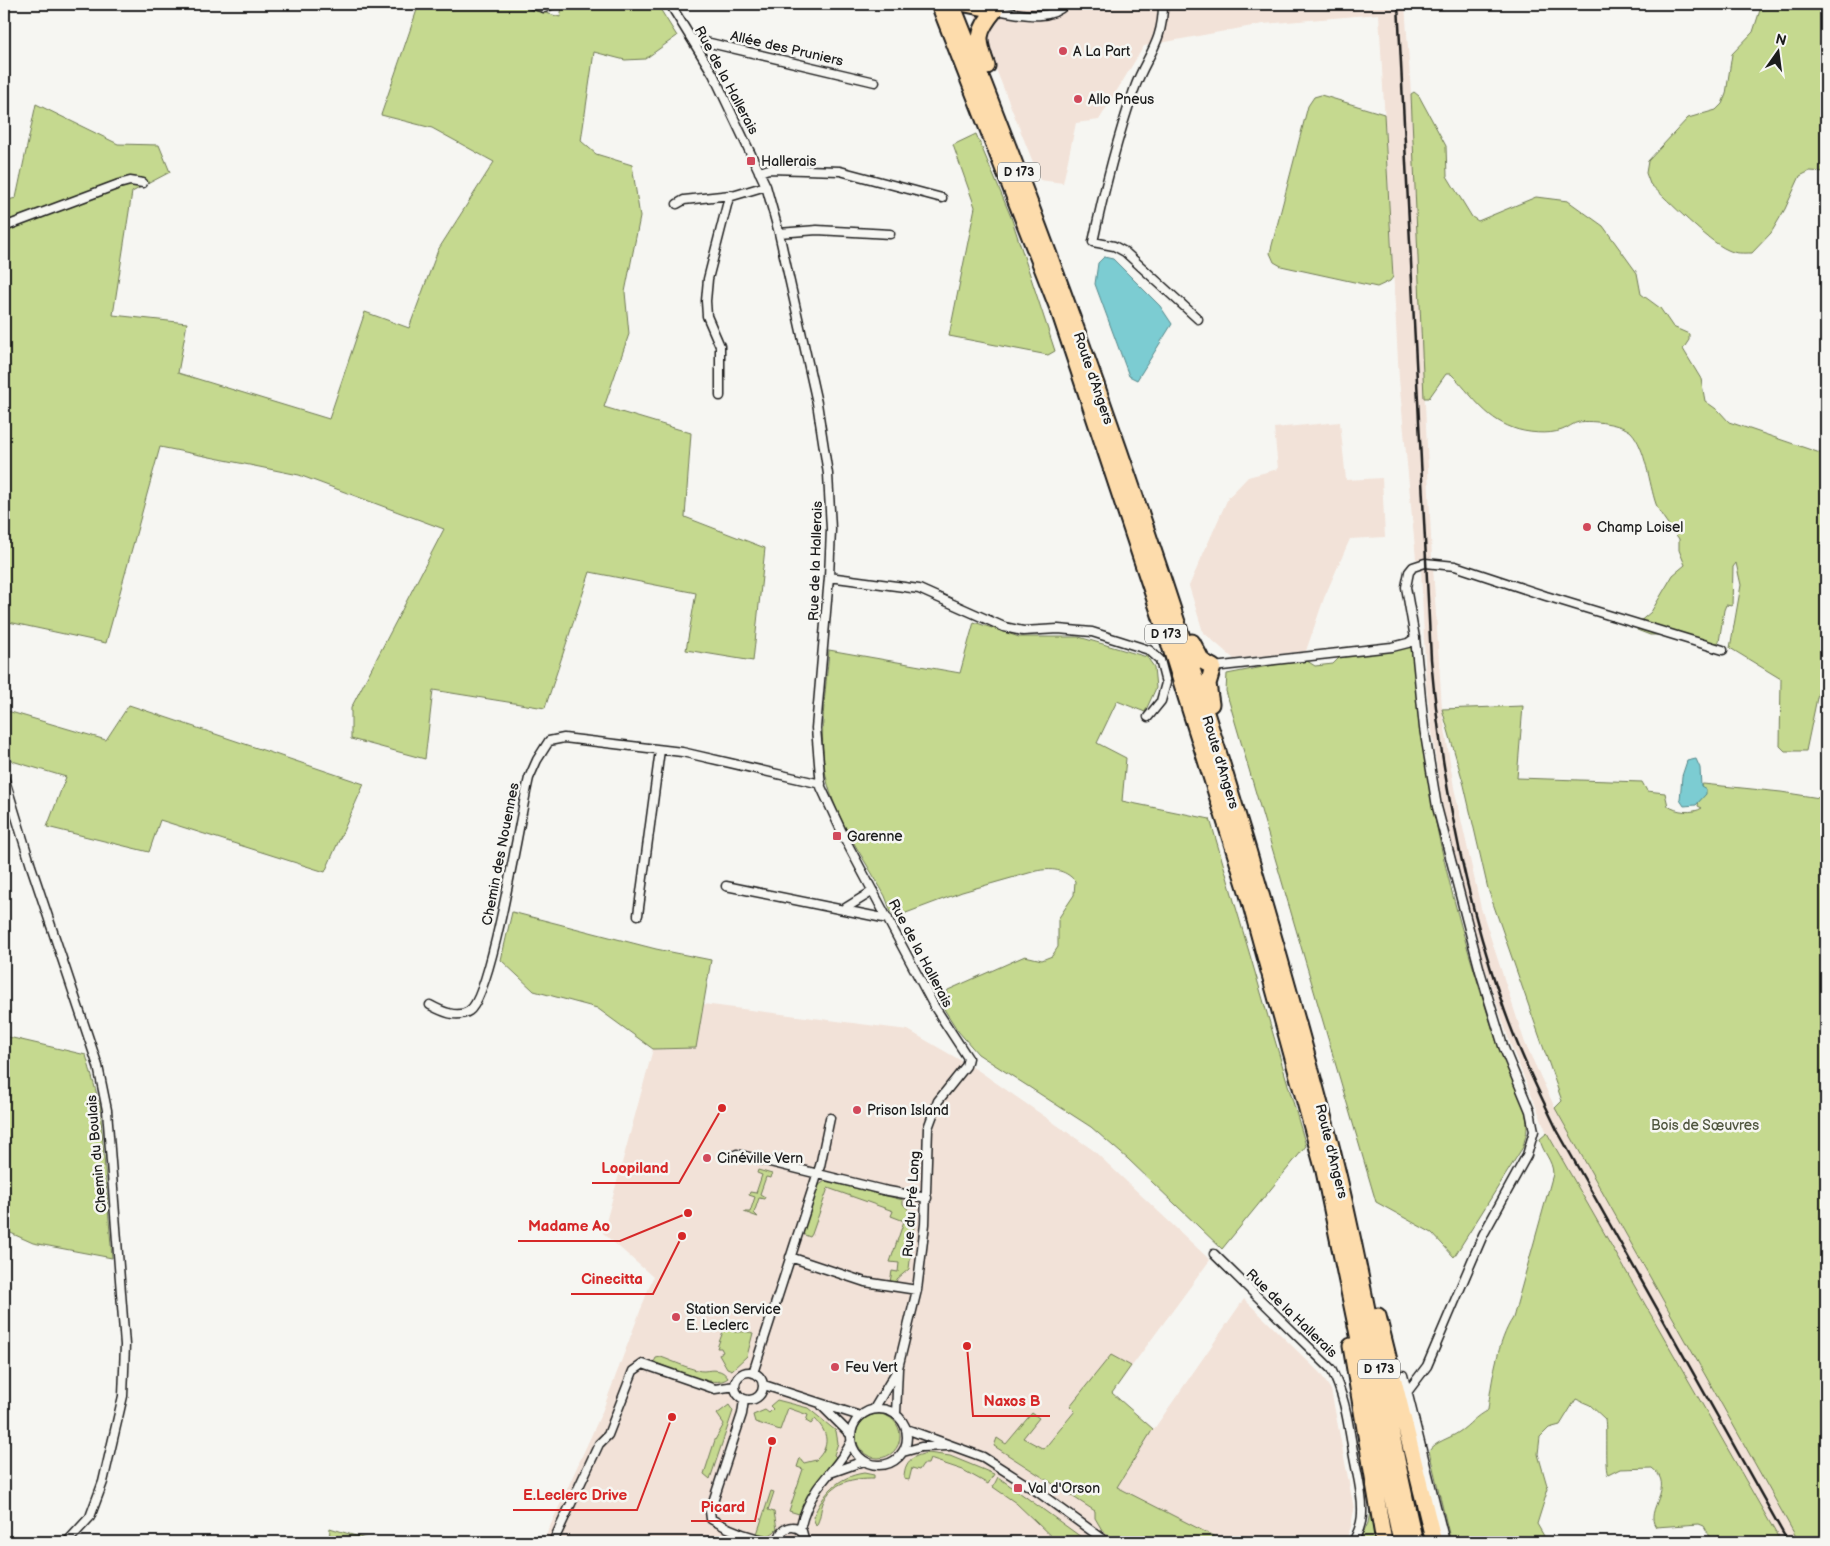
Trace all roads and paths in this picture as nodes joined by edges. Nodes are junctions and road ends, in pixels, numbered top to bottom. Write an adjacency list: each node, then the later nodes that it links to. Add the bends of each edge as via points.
1 (530, 4): 2 (street, via 544,8)
2 (553, 4)
3 (670, 4): 10 (street, Rue de la Hallerais)
4 (939, 4): 48 (highway, Route d'Angers / D 173, via 1060,311 1165,630 1247,891 1311,1118)
5 (952, 4): 12 (highway, Route d'Angers / D 173)
6 (966, 4): 9 (highway)
7 (1066, 4): 9 (street, via 1057,12 1048,14)
8 (1163, 4): 22 (street, via 1160,35 1136,83 1126,113 1093,242 1125,252)
9 (995, 10): 12 (highway, via 979,34 982,53 1007,124)
10 (693, 39): 11 (street, Allée des Pruniers); 13 (street, Rue de la Hallerais)
11 (875, 82)
12 (1010, 149): 24 (highway, Route d'Angers / D 173, via 1082,342)
13 (760, 172): 15 (street, Rue de la Hallerais); 17 (street, via 769,169 840,171)
14 (143, 183): 19 (street, via 130,181 118,184)
15 (766, 186): 16 (street); 20 (street, Rue de la Hallerais)
16 (732, 195): 18 (street, via 684,200); 23 (street, via 708,279 706,301 707,316 720,346)
17 (942, 198)
18 (677, 204)
19 (4, 227)
20 (779, 233): 21 (street, via 817,230); 25 (street, Rue de la Hallerais, via 826,453 831,513)
21 (890, 234)
22 (1198, 318)
23 (720, 396)
24 (1161, 572): 28 (highway, via 1171,582 1195,652); 30 (highway, Route d'Angers / D 173)
25 (830, 577): 29 (street, via 919,590 1004,627 1023,631 1081,630 1149,650 1160,660 1165,692); 33 (street, Rue de la Hallerais, via 816,728)
26 (1415, 638): 27 (street, via 1406,587 1411,569 1425,563 1454,566); 28 (street, via 1392,647); 55 (street, via 1436,807 1480,971 1503,1046 1530,1111 1534,1131 1527,1155 1483,1235 1427,1366)
27 (1723, 650)
28 (1213, 667): 30 (highway, via 1208,684)
29 (1148, 717)
30 (1216, 740): 44 (highway, Route d'Angers / D 173)
31 (660, 750): 33 (street, Chemin des Nouennes, via 682,752); 37 (street); 39 (street, Chemin des Nouennes, via 564,738 549,741 529,778 492,960 476,1003 471,1011 454,1014)
32 (4, 777): 68 (street, Chemin du Boulais, via 98,1066 107,1110 125,1345 123,1396 103,1482 90,1517)
33 (821, 784): 35 (street, Rue de la Hallerais)
34 (726, 886): 36 (street)
35 (873, 891): 36 (street); 38 (street, Rue de la Hallerais)
36 (844, 909): 38 (street)
37 (638, 916)
38 (888, 919): 40 (street, Rue de la Hallerais, via 934,1006)
39 (430, 1005)
40 (966, 1052): 45 (street, Rue du Pré Long, via 967,1064 938,1101 928,1128)
41 (830, 1118): 43 (street)
42 (737, 1154): 43 (street)
43 (817, 1175): 45 (street); 47 (street)
44 (1344, 1196): 76 (highway, Route d'Angers / D 173); 77 (highway, via 1353,1210)
45 (927, 1198): 49 (street, Rue du Pré Long)
46 (1214, 1254): 73 (street, Rue de la Hallerais, via 1332,1369 1348,1414 1361,1494 1360,1528)
47 (790, 1257): 49 (street, via 865,1282); 51 (street)
48 (1347, 1280): 74 (highway, via 1345,1300 1349,1335); 75 (highway, Route d'Angers / D 173)
49 (916, 1290): 50 (street, Rue du Pré Long)
50 (898, 1368): 58 (street, Rue du Pré Long); 59 (street, Rue du Pré Long)
51 (753, 1373): 53 (street, via 761,1378); 54 (street, via 743,1373)
52 (1403, 1375): 55 (street)
53 (764, 1385): 56 (street, via 758,1398); 57 (street)
54 (734, 1386): 56 (street); 69 (street, via 714,1389 643,1364 632,1371 608,1435 600,1444)
55 (1408, 1391): 78 (street)
56 (744, 1400): 70 (street, via 710,1511 711,1519 754,1538)
57 (819, 1403): 60 (street); 62 (street)
58 (874, 1409): 59 (street); 60 (street)
59 (896, 1414): 61 (street)
60 (860, 1416): 62 (street, via 852,1427)
61 (906, 1429): 63 (street); 64 (street)
62 (851, 1438): 65 (street, via 858,1456); 66 (street, via 847,1451)
63 (953, 1446): 64 (street, via 921,1447); 72 (street, via 1002,1468)
64 (903, 1452): 65 (street, via 890,1463 881,1465)
65 (864, 1461): 66 (street)
66 (830, 1473): 67 (street, via 816,1490)
67 (800, 1529): 70 (street, via 787,1528 780,1535); 71 (street)
68 (68, 1542)
69 (553, 1542)
70 (779, 1542)
71 (805, 1542)
72 (1107, 1542)
73 (1354, 1542)
74 (1384, 1542)
75 (1401, 1542)
76 (1415, 1542)
77 (1434, 1542)
78 (1445, 1542)

